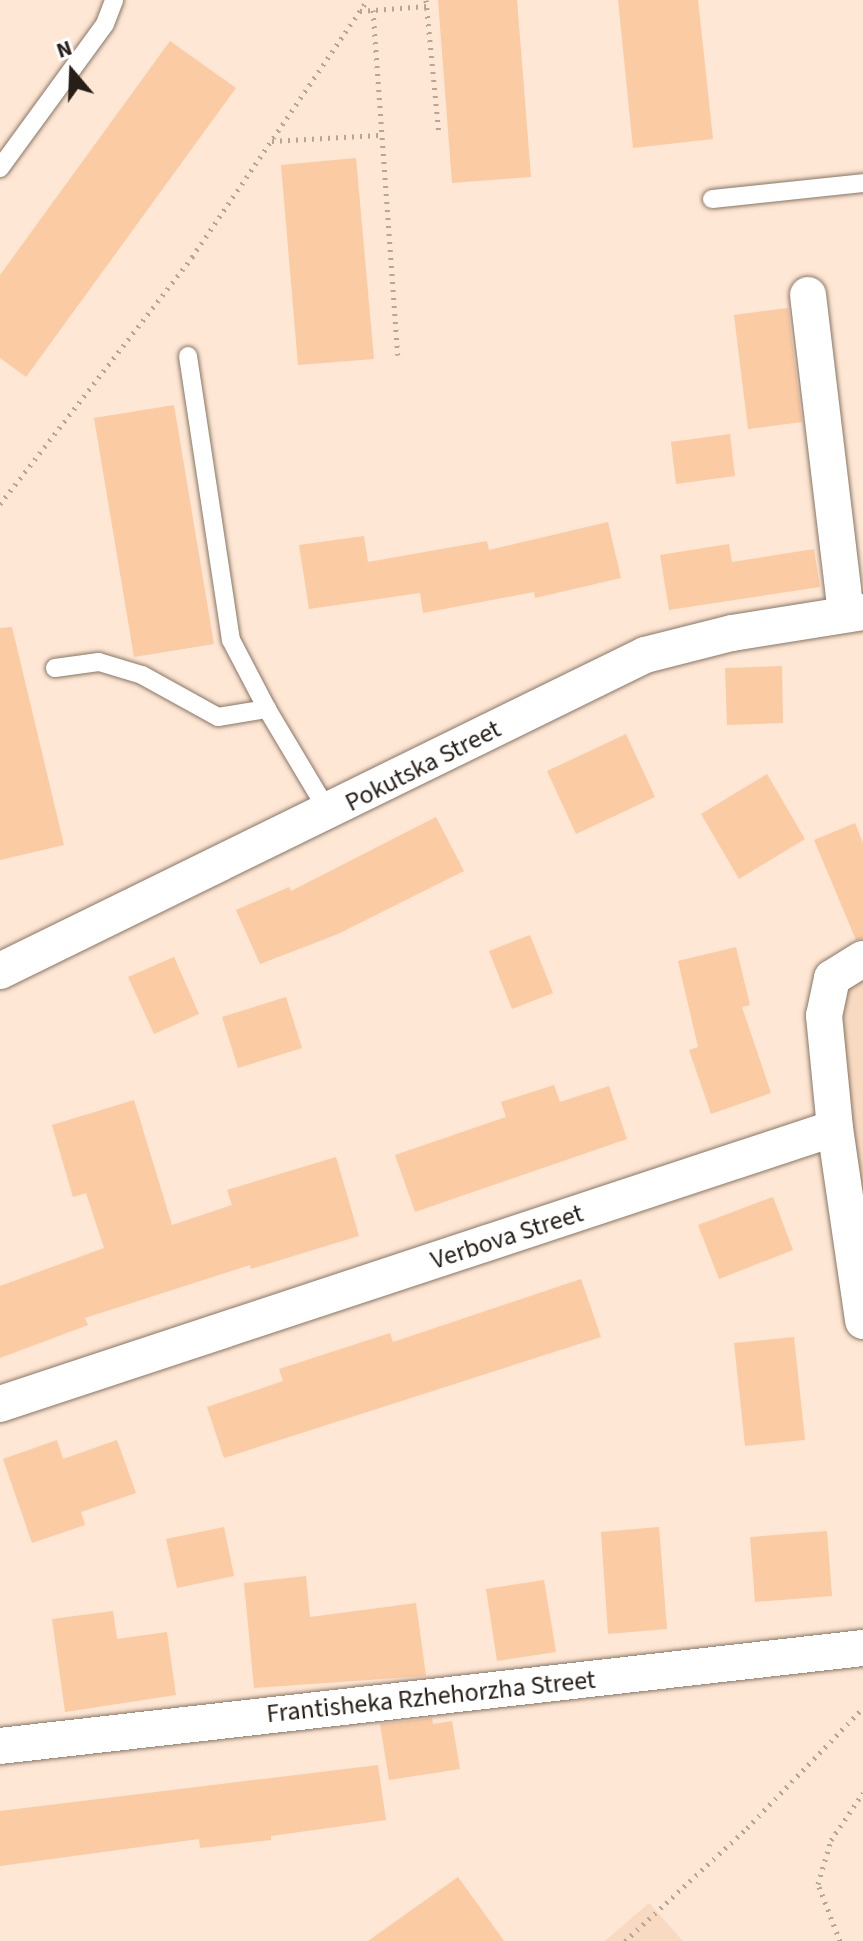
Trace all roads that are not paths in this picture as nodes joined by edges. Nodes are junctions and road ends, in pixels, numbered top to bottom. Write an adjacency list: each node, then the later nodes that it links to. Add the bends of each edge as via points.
1 (114, 0): 2 (lane, via 105,24)
2 (0, 168)
3 (863, 183): 4 (lane)
4 (712, 199)
5 (808, 295): 7 (street)
6 (188, 356): 9 (lane, via 231,640)
7 (854, 613): 10 (street, Pokutska Street, via 732,633 645,655)
8 (55, 668): 9 (lane, via 99,662 142,675 218,717)
9 (267, 709): 10 (lane)
10 (329, 813): 12 (street, Pokutska Street)
11 (863, 959): 13 (street, via 832,978 824,1016)
12 (0, 971)
13 (835, 1128): 14 (street); 15 (street, Verbova Street)
14 (863, 1321)
15 (0, 1404)
16 (863, 1648): 17 (street, Frantisheka Rzhehorzha Street)
17 (0, 1746)

